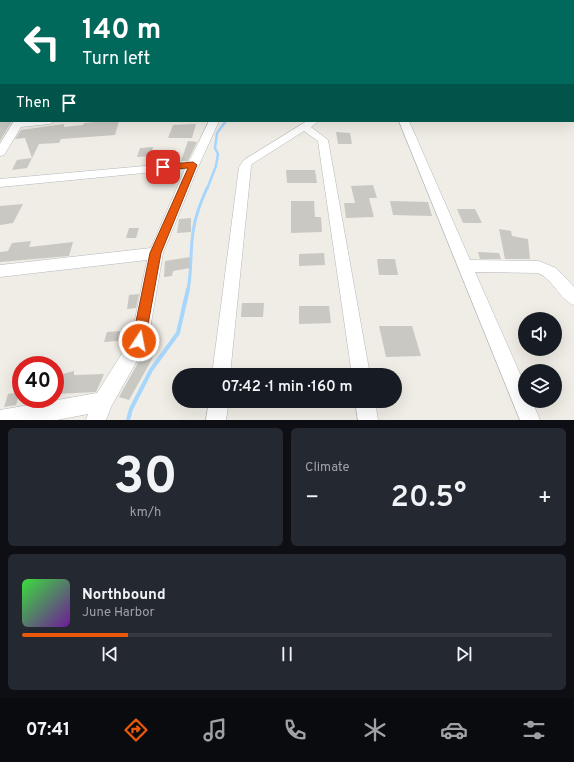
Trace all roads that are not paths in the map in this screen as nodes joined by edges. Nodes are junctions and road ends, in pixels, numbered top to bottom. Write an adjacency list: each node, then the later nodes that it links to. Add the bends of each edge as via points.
1 (18, 122): 5 (street)
2 (214, 122): 6 (street)
3 (404, 122): 9 (street)
4 (310, 124): 12 (street, via 248,162 245,167); 13 (street, via 323,140)
5 (0, 154)
6 (193, 165): 7 (street); 8 (street)
7 (0, 183)
8 (156, 253): 10 (street); 16 (street, via 139,341)
9 (467, 266): 11 (street, via 539,267 551,272); 20 (street)
10 (0, 271)
11 (574, 298)
12 (223, 368)
13 (360, 368)
14 (217, 408): 18 (street)
15 (366, 408): 19 (street)
16 (99, 411): 17 (street)
17 (0, 420)
18 (216, 420)
19 (368, 420)
20 (530, 420)

